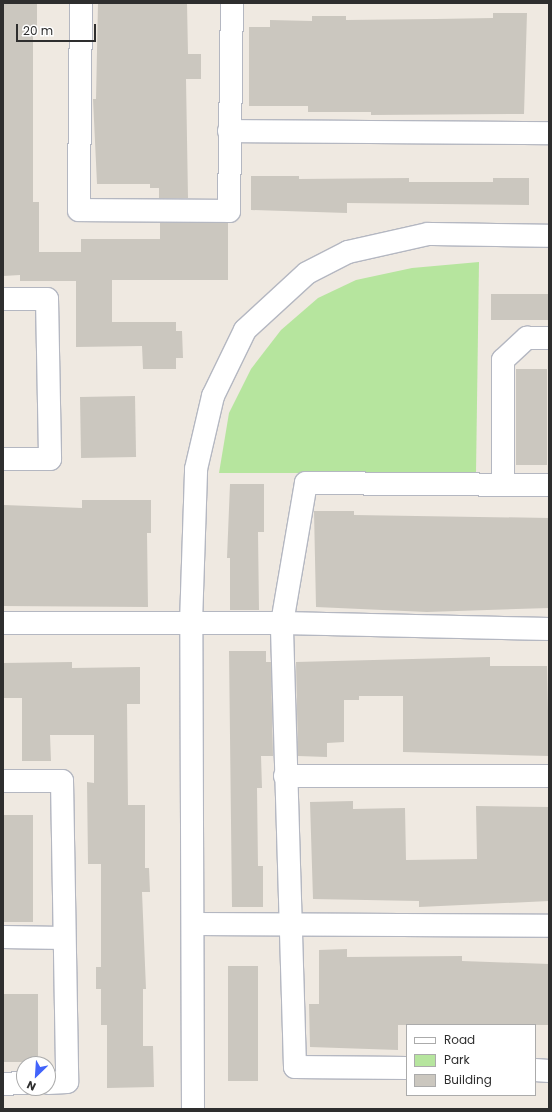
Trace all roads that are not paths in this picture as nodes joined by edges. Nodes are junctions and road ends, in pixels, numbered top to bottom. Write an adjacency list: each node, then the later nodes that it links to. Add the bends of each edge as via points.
1 (80, 3): 3 (street, via 79,210 229,211)
2 (232, 3): 3 (street)
3 (230, 131): 4 (street)
4 (549, 133)
5 (549, 236): 12 (street, via 428,234 348,252 307,273 245,330 213,396 196,469)
6 (3, 299): 8 (street, via 48,299 50,459)
7 (549, 338): 9 (street, via 527,338 503,360)
8 (3, 459)
9 (503, 484): 10 (street); 13 (street, via 306,483)
10 (549, 485)
11 (3, 623): 12 (street)
12 (191, 623): 13 (street); 18 (street)
13 (282, 623): 14 (street); 15 (street)
14 (549, 628)
15 (286, 776): 16 (street); 19 (street)
16 (549, 776)
17 (3, 781): 22 (street, via 62,781)
18 (195, 924): 19 (street); 29 (street)
19 (289, 925): 20 (street); 23 (street, via 295,1067)
20 (549, 926)
21 (3, 937): 22 (street)
22 (64, 938): 27 (street, via 67,1082)
23 (406, 1068)
24 (536, 1070): 25 (street)
25 (549, 1070)
26 (16, 1083): 28 (street)
27 (56, 1083)
28 (3, 1084)
29 (193, 1109)

